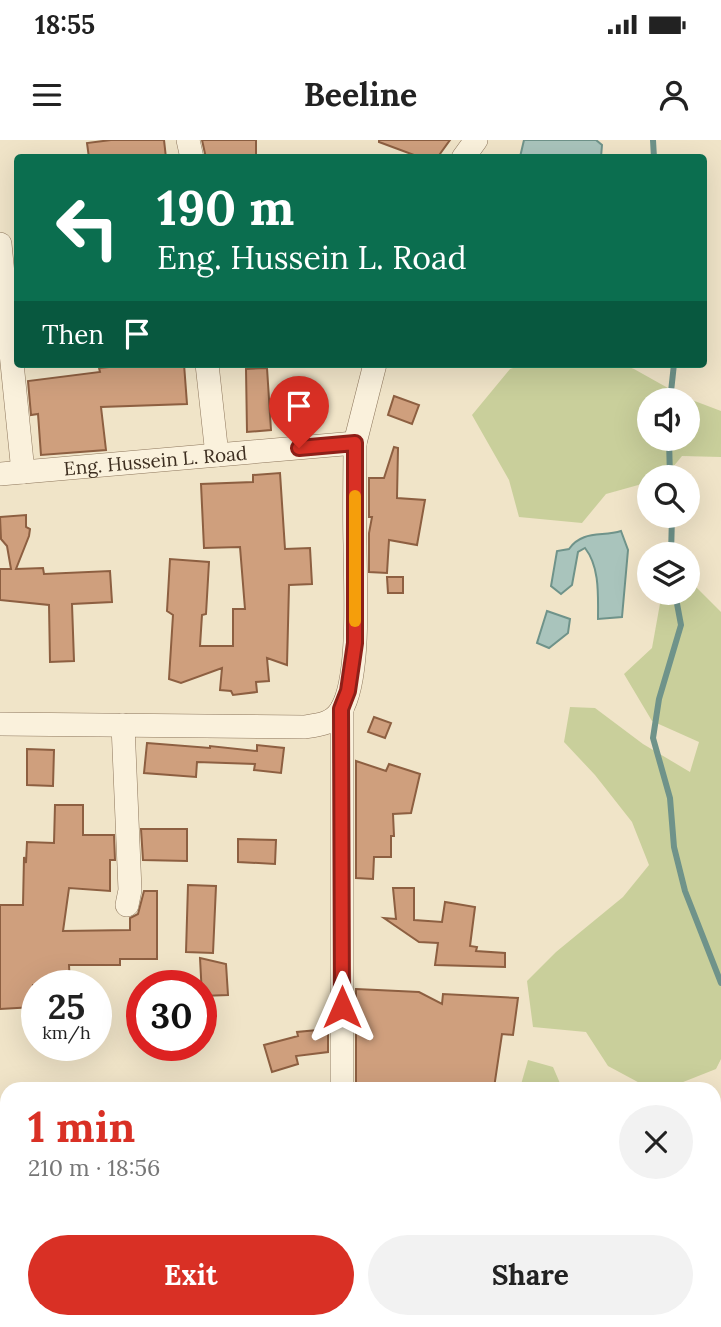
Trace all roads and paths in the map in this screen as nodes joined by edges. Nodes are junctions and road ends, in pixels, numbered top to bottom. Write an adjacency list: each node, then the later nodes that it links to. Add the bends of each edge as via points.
1 (0, 244): 6 (street)
2 (207, 368): 5 (street)
3 (374, 368): 4 (street)
4 (355, 443): 5 (street, Eng. Hussein L. Road); 7 (street, via 355,643)
5 (217, 455): 6 (street, Eng. Hussein L. Road)
6 (11, 473)
7 (341, 709): 9 (street, via 323,724 304,727); 11 (street)
8 (0, 724): 9 (street)
9 (123, 725): 10 (street)
10 (127, 905)
11 (342, 1082)

